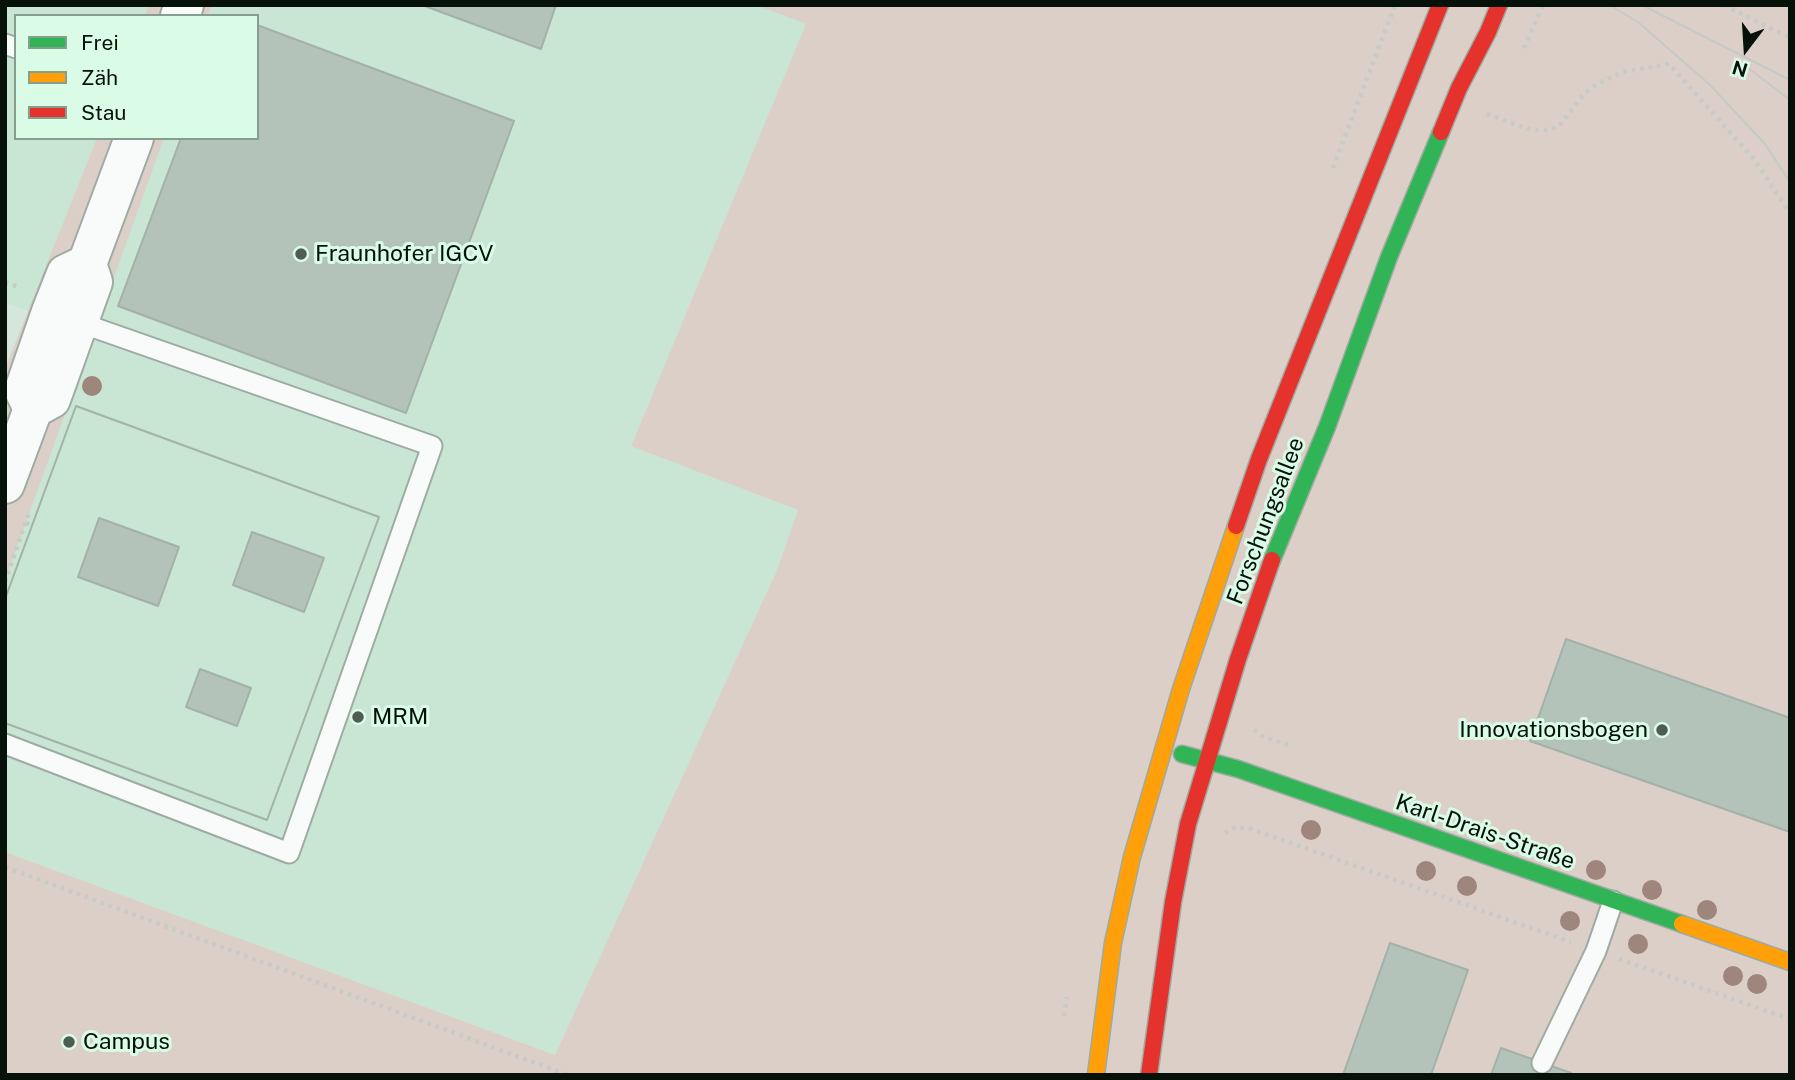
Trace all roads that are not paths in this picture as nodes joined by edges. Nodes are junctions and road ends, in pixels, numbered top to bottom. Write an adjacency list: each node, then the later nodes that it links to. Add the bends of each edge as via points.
1 (1440, 5): 9 (street, Forschungsallee, via 1259,459)
2 (1499, 5): 10 (street, Forschungsallee, via 1388,257 1327,427 1277,547)
3 (133, 140): 4 (street)
4 (87, 264): 5 (street, via 93,282); 6 (street, via 66,274 51,312 24,390)
5 (78, 322): 6 (street, via 51,399); 8 (lane, via 432,446 289,853)
6 (33, 409): 7 (street)
7 (5, 484)
8 (5, 744)
9 (1163, 749): 10 (street, Karl-Drais-Straße); 14 (street, Forschungsallee, via 1113,943)
10 (1206, 761): 11 (street, Karl-Drais-Straße); 15 (street, Forschungsallee, via 1173,902)
11 (1613, 901): 12 (street, Karl-Drais-Straße); 13 (lane, via 1596,951)
12 (1790, 962)
13 (1542, 1063)
14 (1096, 1075)
15 (1149, 1075)

